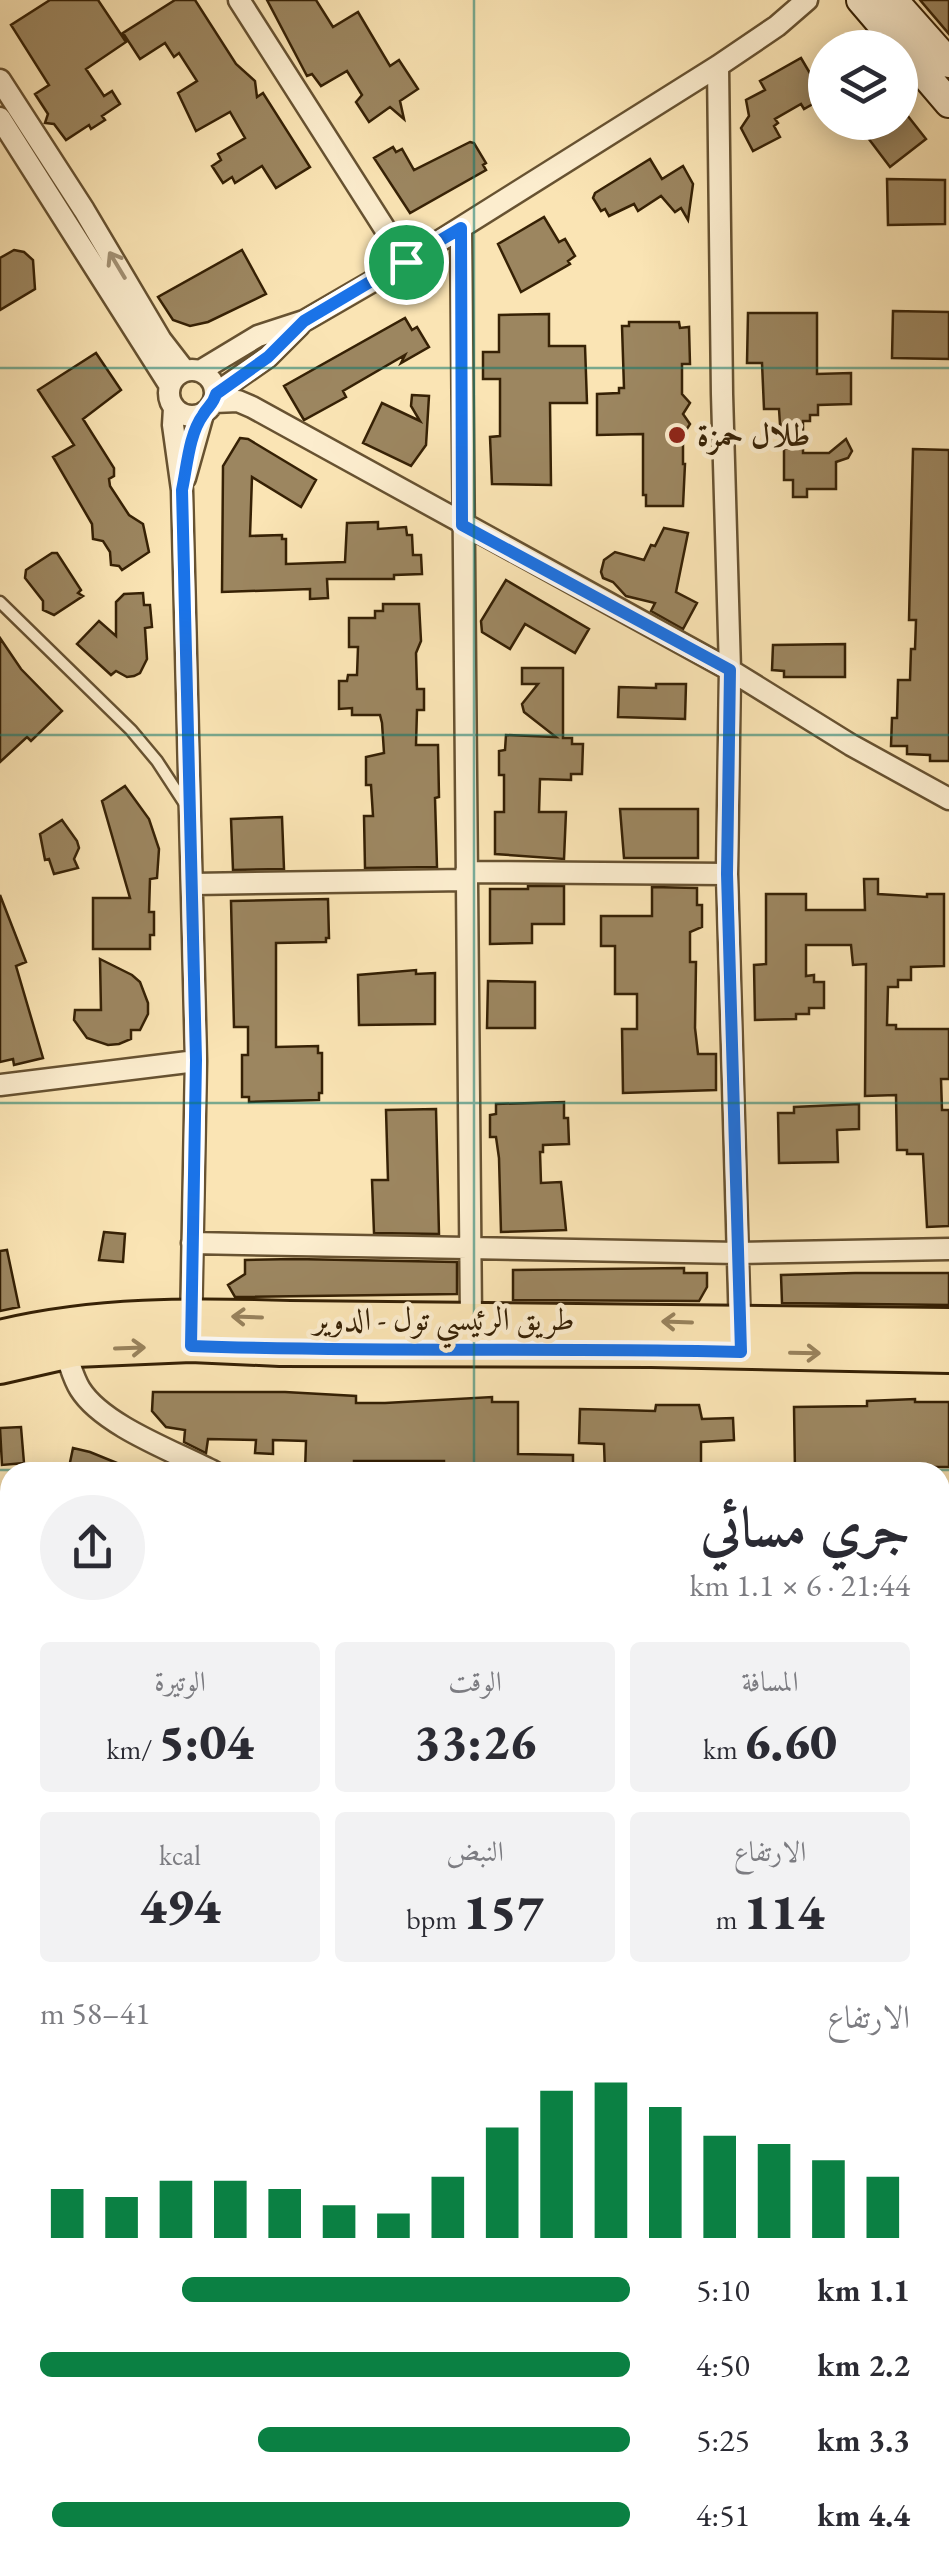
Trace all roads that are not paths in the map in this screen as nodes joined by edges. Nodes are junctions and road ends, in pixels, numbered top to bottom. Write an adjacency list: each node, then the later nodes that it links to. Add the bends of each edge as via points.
1 (239, 0): 11 (street)
2 (807, 0): 6 (street)
3 (861, 0): 8 (street)
4 (894, 0): 5 (street)
5 (949, 63)
6 (718, 66): 10 (street); 20 (street)
7 (0, 80): 13 (street, one-way to 7, via 161,340)
8 (949, 102)
9 (0, 118): 14 (street)
10 (461, 228): 11 (street); 18 (street)
11 (406, 262): 12 (street)
12 (304, 321): 13 (street, via 258,336); 15 (street)
13 (192, 371): 14 (street); 15 (street, via 212,379)
14 (170, 386): 16 (street)
15 (211, 403): 16 (street, via 188,416); 17 (street); 18 (street, via 252,407)
16 (174, 408): 17 (street)
17 (182, 490): 22 (street)
18 (462, 525): 20 (street); 24 (street)
19 (0, 602): 22 (lane, via 131,730)
20 (730, 670): 21 (street); 23 (street)
21 (949, 799)
22 (191, 813): 25 (street)
23 (727, 874): 24 (street); 31 (street)
24 (466, 876): 25 (street); 30 (street)
25 (192, 884): 26 (street)
26 (196, 1060): 27 (street); 28 (street)
27 (0, 1085)
28 (192, 1243): 30 (street); 34 (street)
29 (949, 1249): 31 (street)
30 (471, 1250): 31 (street); 32 (street)
31 (738, 1253): 36 (street)
32 (471, 1319): 34 (main road, طريق الرئيسي تول - الدوير, one-way to 34); 36 (main road, طريق الرئيسي تول - الدوير, one-way to 32)
33 (949, 1325): 36 (main road, طريق الرئيسي تول - الدوير)
34 (191, 1330): 35 (main road, طريق الرئيسي تول - الدوير, via 55,1324); 36 (main road, طريق الرئيسي تول - الدوير, via 474,1352 652,1350); 37 (main road, طريق الرئيسي تول - الدوير, one-way to 34)
35 (0, 1337)
36 (741, 1338): 38 (main road, طريق الرئيسي تول - الدوير, one-way to 38)
37 (66, 1352): 39 (main road, طريق الرئيسي تول - الدوير); 40 (street, via 81,1390 98,1409)
38 (949, 1356)
39 (0, 1367)
40 (194, 1462)

